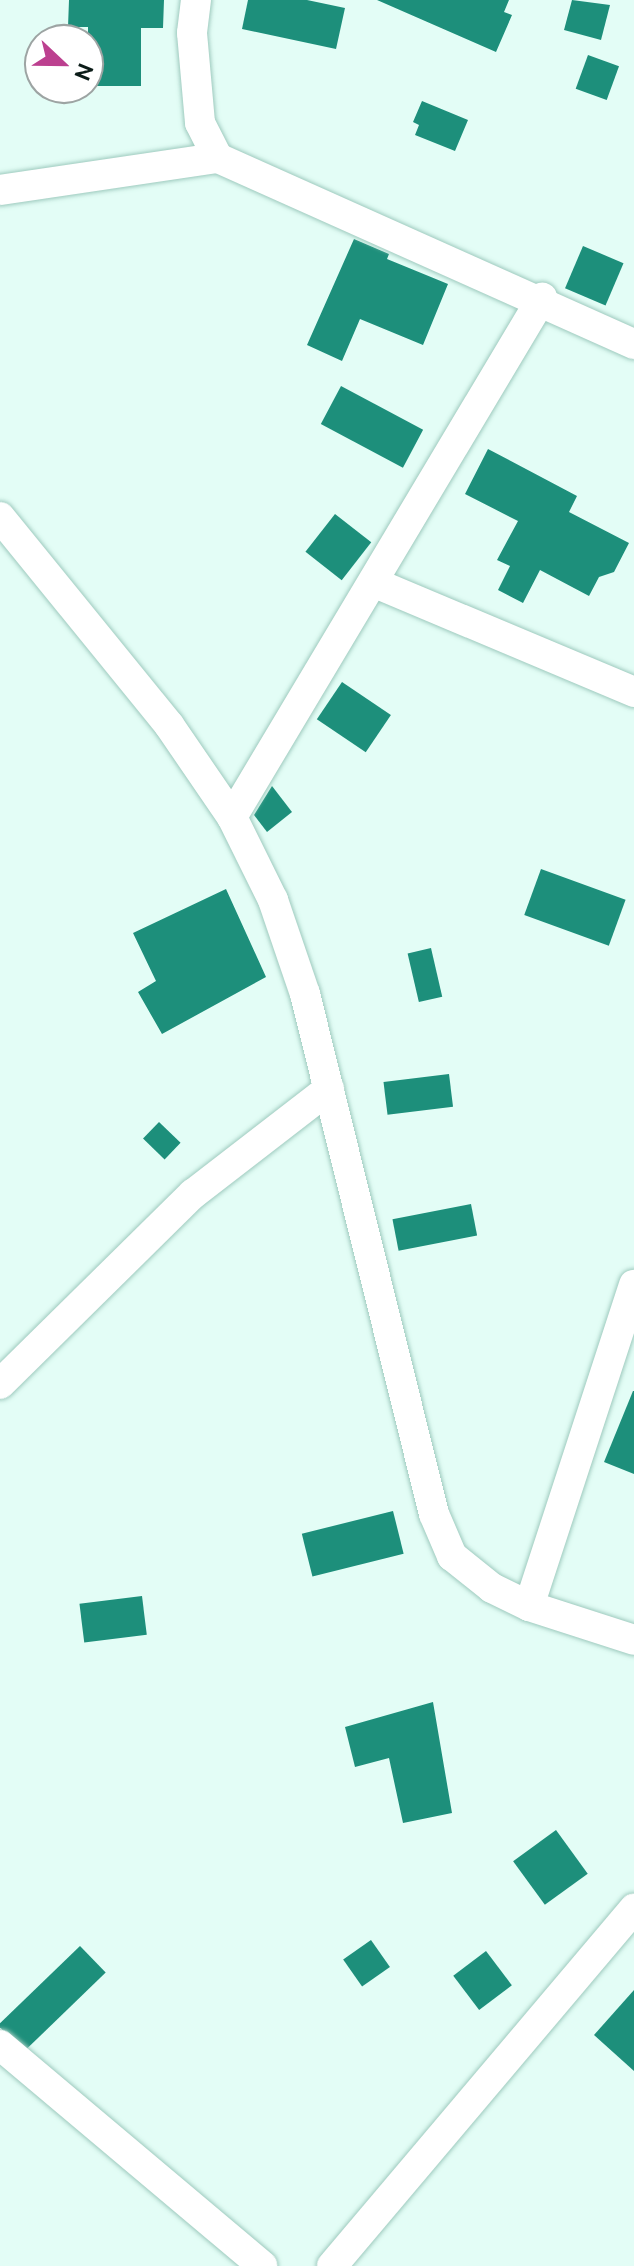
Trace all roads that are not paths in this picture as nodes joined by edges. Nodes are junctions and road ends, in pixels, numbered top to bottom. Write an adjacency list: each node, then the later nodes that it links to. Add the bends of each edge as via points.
1 (196, 0): 2 (street, via 192,33 200,123)
2 (218, 158): 3 (street); 4 (street)
3 (0, 190)
4 (542, 298): 5 (street); 7 (street)
5 (634, 344)
6 (0, 517): 9 (street, via 169,725)
7 (375, 583): 8 (street); 9 (street)
8 (634, 692)
9 (232, 817): 10 (street, via 273,900)
10 (329, 1089): 12 (street, via 193,1194); 13 (street, via 434,1514 452,1556 492,1588)
11 (634, 1285): 13 (street)
12 (0, 1384)
13 (529, 1606): 14 (street)
14 (634, 1640)
15 (634, 1909): 18 (street)
16 (0, 2045): 17 (street)
17 (262, 2266)
18 (332, 2266)

